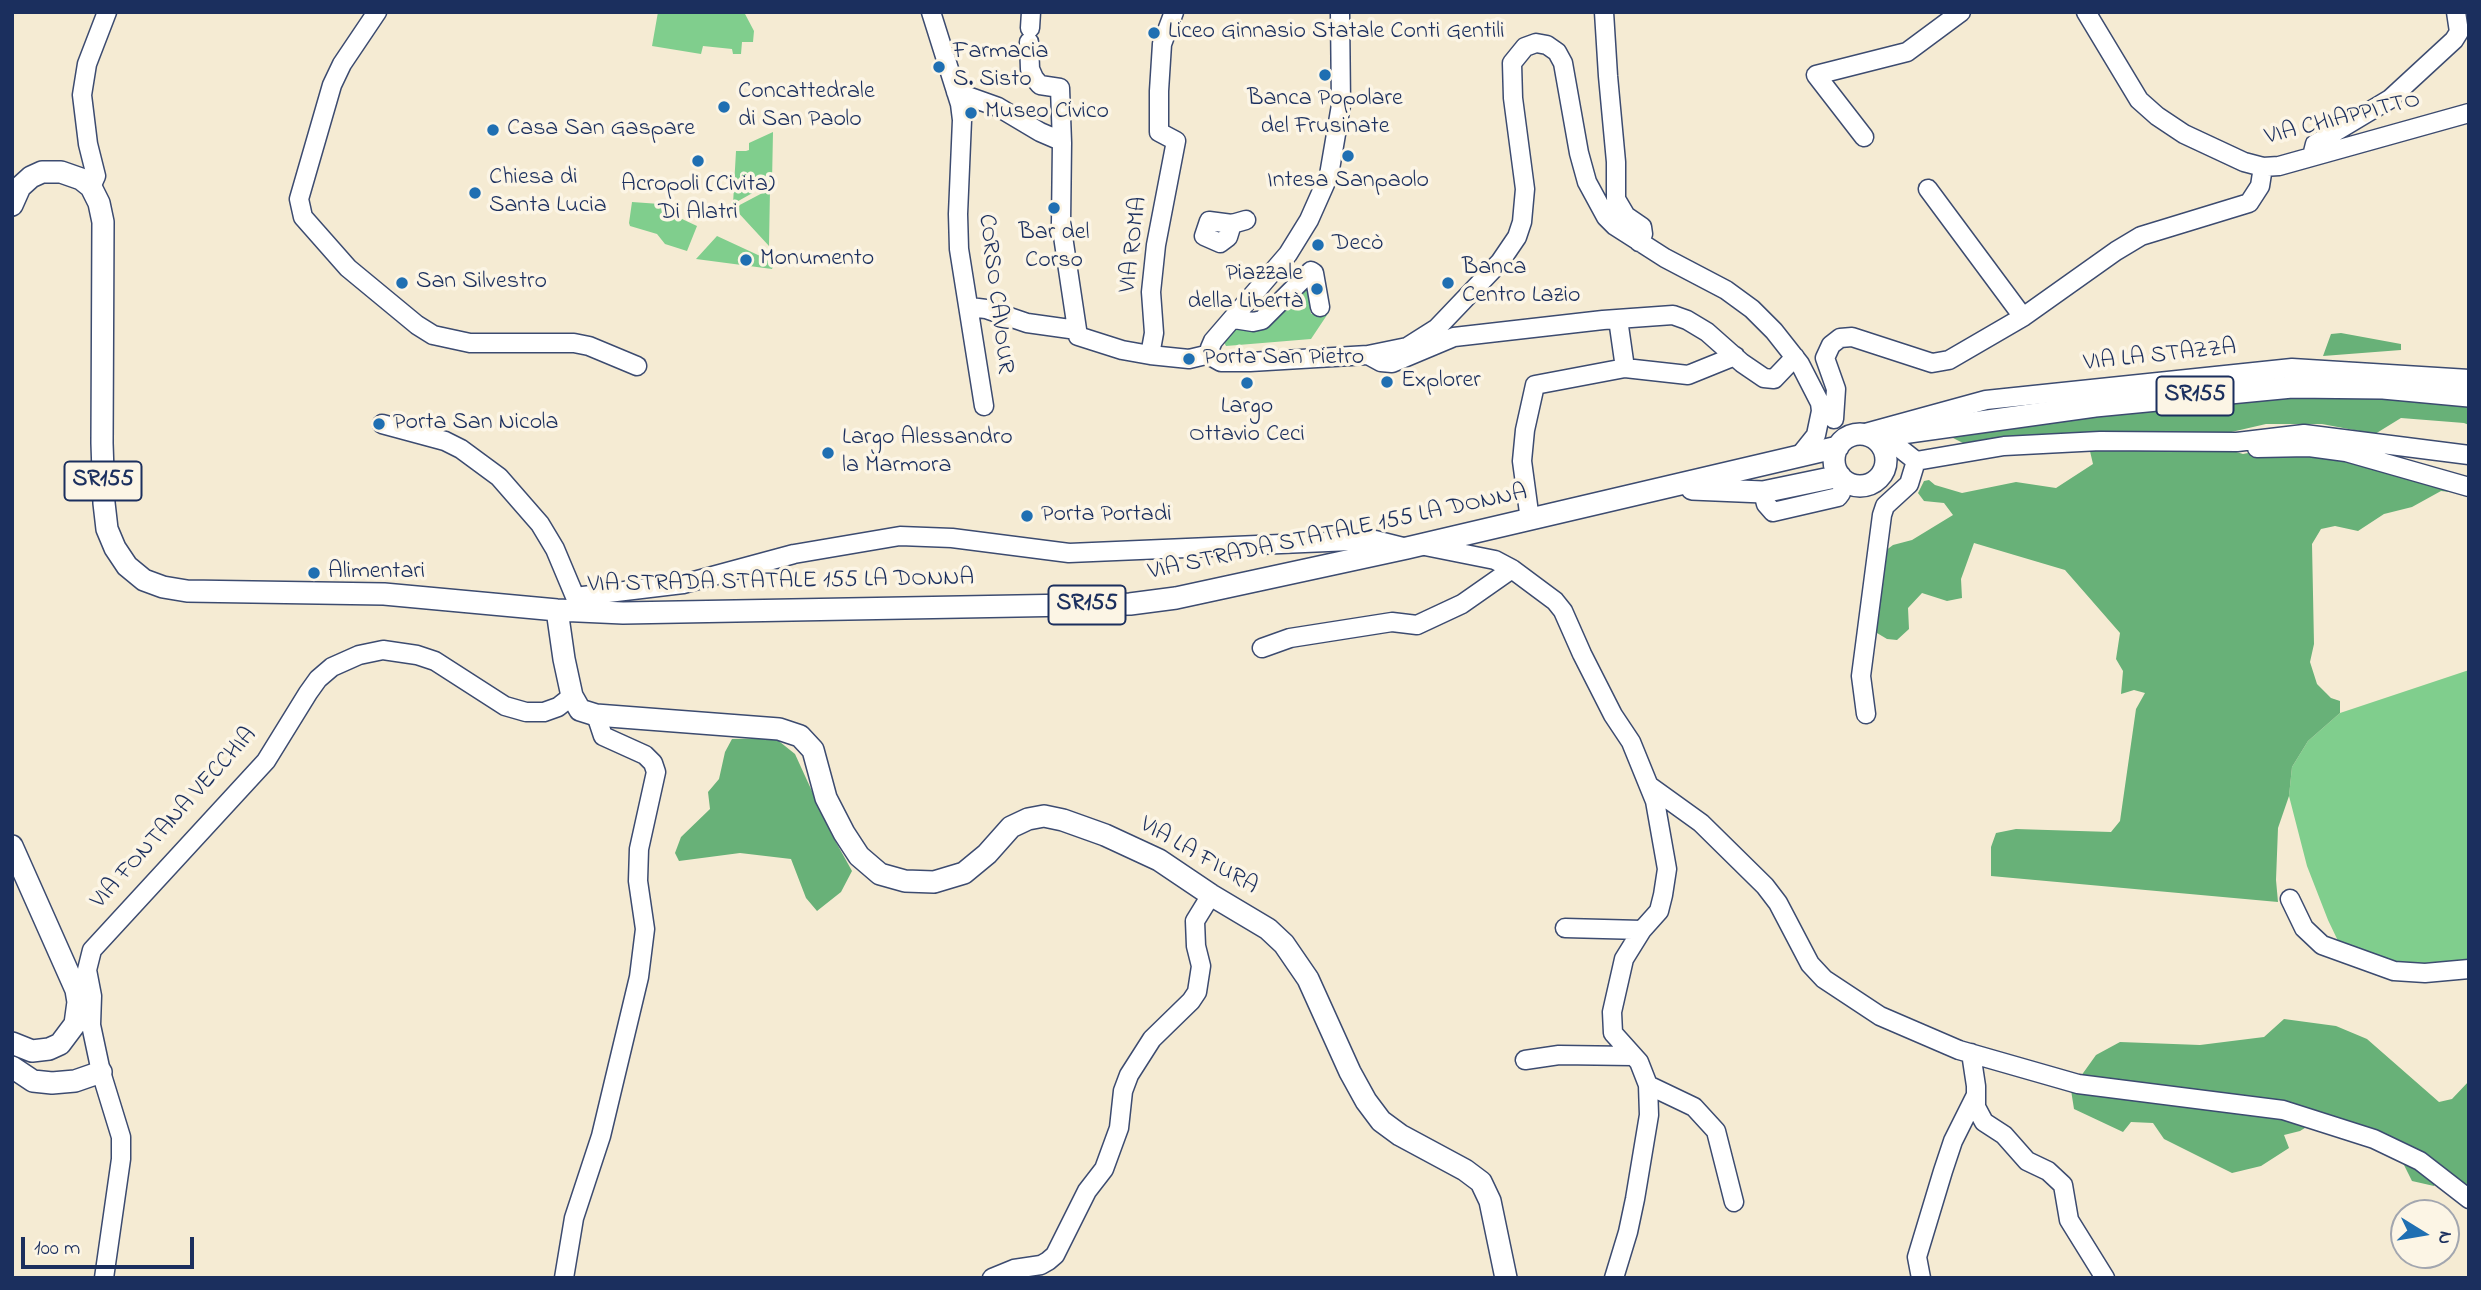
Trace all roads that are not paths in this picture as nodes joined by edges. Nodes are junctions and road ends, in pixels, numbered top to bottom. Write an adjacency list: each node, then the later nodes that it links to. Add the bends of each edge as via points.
1 (107, 12): 17 (street, via 87,64 82,95 96,176)
2 (377, 12): 32 (street, via 332,85 299,199 309,224 348,268 433,335 470,343 574,343)
3 (930, 12): 11 (street, CORSO CAVOUR)
4 (1174, 12): 28 (street, VIA ROMA, via 1162,44 1158,91 1159,132 1176,141 1156,245)
5 (1340, 12): 24 (street, via 1341,105 1329,175 1288,254)
6 (1604, 12): 20 (street, via 1616,199 1626,216 1642,227)
7 (1961, 12): 13 (street, via 1907,52 1816,75)
8 (2086, 12): 16 (street, VIA CHIAPPITTO, via 2123,78 2157,116 2184,134)
9 (2456, 12): 15 (street, via 2459,32 2454,40 2390,99 2315,144)
10 (1030, 26): 14 (street, via 1034,78 1040,85 1060,88)
11 (959, 93): 14 (street, via 998,107); 21 (street, CORSO CAVOUR, via 959,249)
12 (2469, 113): 15 (street, VIA CHIAPPITTO)
13 (1864, 138)
14 (1061, 141): 26 (street, via 1061,223)
15 (2312, 156): 16 (street, VIA CHIAPPITTO)
16 (2263, 167): 23 (street, via 2260,186 2249,203 2141,236)
17 (91, 187): 19 (main road, via 81,178 42,172 20,187); 55 (main road, VIA STRADA STATALE 155 LA DONNA / SR155, via 103,222 104,503 107,528 127,566 144,580 187,591 384,594)
18 (1928, 189): 23 (street)
19 (12, 205)
20 (1639, 242): 29 (street, via 1606,217 1587,182 1557,52 1536,43 1525,47 1512,63 1525,189 1517,237 1500,262 1437,328 1407,347); 31 (street, via 1752,309)
21 (970, 307): 26 (street, via 1027,323); 36 (street, CORSO CAVOUR)
22 (1320, 307): 24 (street, via 1311,271 1262,320)
23 (2023, 317): 37 (street, via 1943,362 1932,363 1852,337 1840,338 1825,358 1836,389)
24 (1234, 319): 27 (street, via 1213,341)
25 (1618, 319): 29 (street, via 1454,337 1392,363); 30 (street, via 1680,317); 33 (street)
26 (1077, 330): 28 (street, via 1078,336 1095,342)
27 (1210, 354): 28 (street, via 1189,359); 29 (street, via 1221,362)
28 (1150, 355)
29 (1368, 355)
30 (1735, 356): 31 (street, via 1764,378 1774,379); 33 (street, via 1688,375)
31 (1795, 357): 37 (street)
32 (637, 366)
33 (1625, 368): 52 (street, via 1535,385 1522,461)
34 (2469, 379): 40 (street, VIA LA STAZZA, via 2291,368 1986,400)
35 (2469, 396): 39 (main road, SR155, via 2383,388 2292,387 2095,406)
36 (984, 406)
37 (1825, 412): 40 (street, via 1847,430); 42 (street); 43 (street, via 1816,435)
38 (382, 424): 55 (street, via 445,441 499,477 540,524 555,550)
39 (1922, 431): 40 (main road); 44 (main road)
40 (1864, 435): 42 (main road, via 1849,437); 44 (main road)
41 (2237, 442): 45 (street, via 2304,434); 46 (street, via 2004,446); 50 (street, via 2251,448 2346,452)
42 (1839, 446): 43 (main road); 49 (main road, via 1835,458)
43 (1801, 454): 47 (main road)
44 (1891, 454): 46 (street); 49 (main road, via 1881,476 1868,485)
45 (2469, 454)
46 (1916, 461): 58 (street, via 1909,484 1885,506 1882,515 1861,676)
47 (1760, 464): 48 (main road); 51 (main road)
48 (1712, 482): 51 (main road); 52 (main road, VIA STRADA STATALE 155 LA DONNA / SR155)
49 (1840, 484): 51 (main road)
50 (2469, 487)
51 (1763, 492)
52 (1530, 520): 53 (main road, VIA STRADA STATALE 155 LA DONNA / SR155)
53 (1414, 546): 54 (street, via 1479,555); 55 (main road, VIA STRADA STATALE 155 LA DONNA / SR155, via 1130,604 623,613); 55 (street, via 1375,540 1069,553 900,536 768,560 683,584 583,596)
54 (1513, 569): 56 (street, via 1462,604 1417,625 1392,622 1290,638); 60 (street, via 1563,611)
55 (569, 607): 57 (main road, via 564,659)
56 (1262, 648)
57 (572, 696): 59 (main road, via 580,709); 67 (street, VIA FONTANA VECCHIA, via 544,712 526,712 505,706 435,662 383,650 332,667 308,693 266,761 92,950 87,970 92,996)
58 (1866, 714)
59 (596, 715): 62 (main road, VIA LA FIURA, via 779,729 800,736 813,750 826,798 844,833 859,856 880,874 934,882 964,873 1011,827 1044,816 1159,860); 79 (street, via 603,736 645,755 656,772 639,849 645,929 639,978 601,1136 574,1218)
60 (1651, 788): 65 (street, via 1667,869 1659,911); 69 (street, via 1701,823 1765,886 1810,964 1824,979 1880,1016)
61 (12, 846): 67 (main road)
62 (1211, 895): 80 (street, via 1195,921 1201,966 1197,992 1152,1039 1129,1075 1119,1128 1104,1169 1087,1191 1055,1255 1041,1265); 81 (main road, VIA LA FIURA, via 1268,929 1292,955 1308,979 1350,1072 1381,1121 1481,1182 1490,1201)
63 (2290, 899): 66 (street, via 2304,928 2322,945 2394,971)
64 (1564, 928): 65 (street)
65 (1642, 930): 70 (street, via 1624,959 1612,1012 1613,1033)
66 (2469, 969)
67 (84, 1018): 68 (main road, via 60,1044 49,1049 32,1051); 73 (street, VIA FONTANA VECCHIA)
68 (12, 1043)
69 (1971, 1053): 75 (street); 76 (street, via 2078,1084 2283,1110 2374,1139 2420,1161)
70 (1633, 1056): 71 (street, via 1559,1055); 74 (street)
71 (1524, 1060)
72 (12, 1067): 73 (main road, via 33,1081 52,1083)
73 (101, 1072): 78 (street, VIA FONTANA VECCHIA, via 121,1136)
74 (1648, 1085): 77 (street, via 1694,1107 1716,1132); 82 (street, via 1642,1166)
75 (1976, 1095): 83 (street, via 1942,1171 1917,1257); 84 (street, via 1984,1122 2004,1135 2027,1161 2063,1185 2069,1220)
76 (2469, 1199)
77 (1734, 1202)
78 (104, 1278)
79 (564, 1278)
80 (992, 1278)
81 (1506, 1278)
82 (1614, 1278)
83 (1921, 1278)
84 (2105, 1278)

